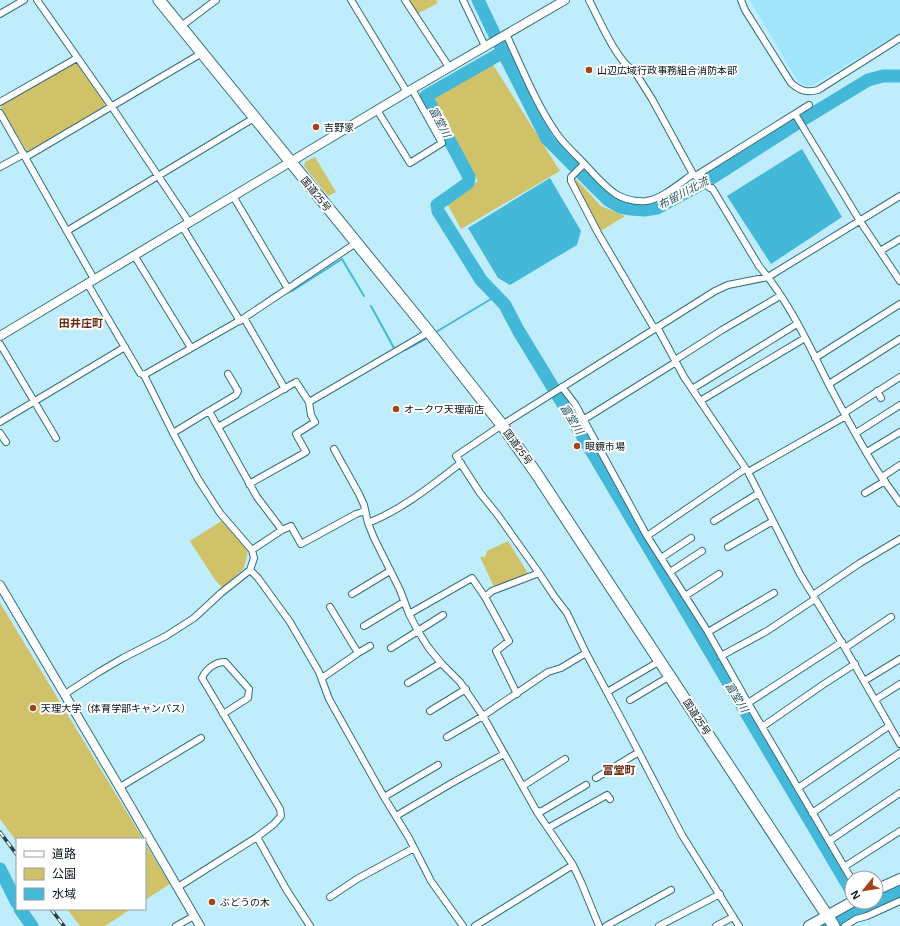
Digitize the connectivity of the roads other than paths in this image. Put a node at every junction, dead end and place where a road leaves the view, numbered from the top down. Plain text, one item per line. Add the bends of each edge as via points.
1 (24, 0) edge
2 (37, 0) edge
3 (159, 0) edge
4 (216, 0) edge
5 (351, 0) edge
6 (405, 0) edge
7 (463, 0) edge
8 (565, 0) edge
9 (589, 0) edge
10 (741, 0) edge
11 (0, 14) edge
12 (180, 27) junction
13 (505, 35) junction
14 (898, 39) edge
15 (487, 45) junction
16 (900, 46) edge
17 (202, 53) junction
18 (77, 58) junction
19 (448, 68) junction
20 (410, 90) junction
21 (0, 102) edge
22 (809, 105) dead end
23 (112, 107) junction
24 (377, 110) junction
25 (0, 113) edge
26 (795, 114) junction
27 (254, 118) junction
28 (25, 156) junction
29 (290, 162) junction
30 (584, 164) junction
31 (0, 167) edge
32 (696, 175) junction
33 (159, 177) junction
34 (233, 196) junction
35 (900, 196) edge
36 (860, 221) junction
37 (186, 224) junction
38 (67, 231) junction
39 (900, 239) edge
40 (356, 243) junction
41 (880, 251) junction
42 (134, 255) junction
43 (900, 266) edge
44 (893, 270) junction
45 (768, 277) junction
46 (91, 281) junction
47 (900, 281) edge
48 (288, 289) junction
49 (780, 296) junction
50 (900, 304) edge
51 (242, 320) junction
52 (797, 324) junction
53 (655, 328) junction
54 (429, 332) junction
55 (0, 336) edge
56 (805, 338) junction
57 (900, 339) edge
58 (0, 344) edge
59 (125, 347) junction
60 (191, 348) junction
61 (815, 358) junction
62 (675, 361) junction
63 (228, 374) dead end
64 (144, 375) junction
65 (900, 377) edge
66 (829, 384) junction
67 (285, 389) junction
68 (558, 389) junction
69 (692, 390) junction
70 (877, 391) junction
71 (881, 398) dead end
72 (34, 401) junction
73 (309, 402) junction
74 (700, 402) junction
75 (900, 405) edge
76 (209, 411) junction
77 (845, 415) junction
78 (583, 420) junction
79 (0, 422) edge
80 (502, 425) junction
81 (218, 428) junction
82 (900, 432) edge
83 (0, 433) edge
84 (173, 433) junction
85 (856, 433) junction
86 (56, 438) dead end
87 (6, 442) dead end
88 (334, 450) dead end
89 (867, 452) junction
90 (460, 463) junction
91 (900, 465) edge
92 (746, 471) junction
93 (883, 479) junction
94 (249, 484) junction
95 (759, 493) junction
96 (865, 493) dead end
97 (900, 503) edge
98 (365, 511) junction
99 (714, 521) dead end
100 (773, 521) junction
101 (368, 523) junction
102 (282, 530) junction
103 (647, 536) junction
104 (691, 538) dead end
105 (900, 539) edge
106 (728, 547) dead end
107 (252, 550) junction
108 (702, 551) dead end
109 (661, 558) junction
110 (250, 570) junction
111 (390, 570) junction
112 (670, 572) junction
113 (539, 573) junction
114 (719, 574) dead end
115 (0, 585) edge
116 (774, 593) dead end
117 (352, 594) dead end
118 (685, 596) junction
119 (484, 597) junction
120 (814, 597) junction
121 (404, 602) junction
122 (330, 607) dead end
123 (409, 614) junction
124 (443, 615) dead end
125 (891, 617) dead end
126 (364, 626) dead end
127 (418, 631) junction
128 (708, 632) junction
129 (844, 645) junction
130 (370, 646) dead end
131 (391, 648) dead end
132 (358, 653) junction
133 (586, 653) junction
134 (721, 656) junction
135 (900, 659) edge
136 (660, 661) junction
137 (441, 663) junction
138 (855, 664) junction
139 (670, 676) junction
140 (322, 678) junction
141 (864, 681) junction
142 (408, 684) dead end
143 (900, 684) edge
144 (466, 689) junction
145 (608, 692) junction
146 (65, 694) junction
147 (517, 694) junction
148 (630, 700) dead end
149 (875, 700) junction
150 (748, 703) junction
151 (430, 711) dead end
152 (223, 714) junction
153 (483, 716) junction
154 (889, 726) junction
155 (762, 727) junction
156 (447, 736) dead end
157 (898, 736) edge
158 (202, 738) dead end
159 (900, 744) edge
160 (639, 752) junction
161 (900, 753) edge
162 (504, 754) junction
163 (565, 760) dead end
164 (438, 765) dead end
165 (596, 778) dead end
166 (586, 785) dead end
167 (523, 786) junction
168 (120, 787) junction
169 (798, 788) junction
170 (900, 793) edge
171 (384, 797) junction
172 (610, 799) dead end
173 (537, 812) junction
174 (812, 813) junction
175 (396, 816) junction
176 (548, 828) junction
177 (900, 831) edge
178 (257, 837) junction
179 (829, 841) junction
180 (414, 848) junction
181 (573, 865) junction
182 (844, 867) junction
183 (846, 870) edge
184 (900, 879) edge
185 (884, 886) edge
186 (178, 887) junction
187 (671, 890) dead end
188 (720, 894) junction
189 (330, 897) dead end
190 (900, 901) edge
191 (844, 909) edge
192 (194, 916) junction
193 (734, 917) junction
194 (830, 920) edge
195 (176, 926) edge
196 (200, 926) edge
197 (310, 926) edge
198 (463, 926) edge
199 (475, 926) edge
200 (599, 926) edge
201 (606, 926) edge
202 (660, 926) edge
203 (716, 926) edge
204 (739, 926) edge
205 (809, 926) edge
206 (845, 926) edge

1 - 11 street
2 - 18 street
3 - 12 highway, 国道25号
4 - 12 street
5 - 20 street
6 - 19 street
7 - 15 street
8 - 13 street
9 - 32 street via 619,56 635,72
10 - 14 street via 791,83 801,90 818,90
12 - 17 highway, 国道25号
13 - 15 street
13 - 30 street via 547,120
14 - 16 street
15 - 19 street
17 - 23 street
17 - 27 highway, 国道25号
18 - 21 street
18 - 23 street
19 - 20 street
20 - 24 street
20 - 24 street via 442,143 410,163
22 - 26 street
23 - 28 street
23 - 33 street
24 - 29 street
25 - 28 street
26 - 32 street
26 - 36 street
27 - 29 highway, 国道25号
27 - 33 street
28 - 31 street
28 - 38 street
29 - 34 street
29 - 40 highway, 国道25号
30 - 32 street via 607,188 618,196 631,200 648,201 667,193
30 - 53 street via 571,177 571,181 598,233
32 - 45 street via 712,188
33 - 37 street
33 - 38 street
34 - 37 street
34 - 48 street
35 - 36 street
36 - 41 street
36 - 45 street
37 - 42 street
37 - 51 street
38 - 46 street
39 - 41 street
40 - 48 street
40 - 54 highway, 国道25号
41 - 44 street
42 - 46 street
42 - 60 street
43 - 44 street
44 - 47 street
45 - 49 street
45 - 53 street via 728,284
46 - 55 street
46 - 59 street
48 - 51 street
49 - 52 street
49 - 62 street
50 - 61 street
51 - 60 street
51 - 67 street
52 - 56 street
52 - 69 street
53 - 62 street
53 - 68 street
54 - 73 street
54 - 80 highway, 国道25号
56 - 61 street
56 - 74 street
57 - 66 street
58 - 72 street
59 - 64 street via 140,373
59 - 72 street
60 - 64 street
61 - 66 street
62 - 69 street
62 - 78 street
63 - 76 street via 238,391 236,395
64 - 84 street
65 - 70 street
66 - 77 street
67 - 73 street via 296,382
67 - 81 street
68 - 78 street via 575,404
68 - 80 street
69 - 74 street
70 - 71 street
70 - 77 street
72 - 79 street
72 - 86 street
73 - 94 street via 315,422 296,434 306,452
74 - 92 street
75 - 85 street
76 - 81 street
76 - 84 street
77 - 85 street
77 - 92 street
78 - 103 street
80 - 90 street via 456,456
80 - 136 highway, 国道25号
81 - 94 street
82 - 89 street
83 - 87 street
84 - 107 street via 220,513
85 - 89 street
88 - 98 street via 359,494
89 - 93 street
90 - 101 street via 401,507
90 - 113 street
91 - 93 street
92 - 95 street
92 - 103 street
93 - 96 street
93 - 97 street
94 - 102 street
95 - 99 street
95 - 100 street
98 - 101 street
98 - 102 street via 302,544 291,526
100 - 106 street
100 - 120 street
101 - 111 street
102 - 107 street
103 - 109 street
104 - 109 street
105 - 120 street via 860,563
107 - 110 street via 254,558
108 - 112 street
109 - 112 street
110 - 140 street via 290,622
110 - 146 street via 194,618
111 - 117 street
111 - 121 street
112 - 118 street
113 - 119 street via 492,591
113 - 133 street via 567,613
114 - 118 street
115 - 146 street
116 - 128 street
118 - 128 street
119 - 123 street via 472,578
119 - 147 street via 509,641 496,651
120 - 129 street
120 - 134 street via 767,631
121 - 123 street
121 - 126 street
122 - 132 street
123 - 127 street
124 - 127 street
125 - 129 street
127 - 131 street
127 - 137 street
128 - 134 street
129 - 138 street
129 - 150 street
130 - 132 street
132 - 140 street
133 - 145 street
133 - 147 street via 561,668 548,672
134 - 150 street
135 - 141 street
136 - 139 highway, 国道25号
136 - 145 street
137 - 142 street
137 - 144 street
138 - 141 street
138 - 155 street
139 - 148 street
139 - 194 highway, 国道25号
140 - 171 street via 330,699
141 - 149 street
143 - 149 street
144 - 151 street
144 - 153 street
145 - 160 street
146 - 168 street
147 - 153 street
149 - 154 street
150 - 155 street
152 - 152 street via 202,678 205,671 219,662 225,662 249,689 248,698
152 - 178 street via 282,816
153 - 156 street
153 - 162 street
154 - 157 street
154 - 169 street
155 - 169 street
157 - 159 street
158 - 168 street
160 - 165 street
160 - 188 street via 682,835
161 - 174 street
162 - 167 street
162 - 175 street
163 - 167 street
164 - 171 street
166 - 173 street
167 - 173 street
168 - 186 street
169 - 174 street
170 - 179 street
171 - 175 street
172 - 176 street via 607,795
173 - 176 street
174 - 179 street
175 - 180 street
176 - 181 street
177 - 182 street
178 - 186 street
178 - 197 street
179 - 182 street
180 - 189 street
180 - 198 street via 431,881
181 - 199 street
181 - 200 street
182 - 183 street
184 - 185 main road
186 - 192 street
187 - 201 street
188 - 193 street
188 - 202 street
190 - 206 street
191 - 194 main road
192 - 195 street
192 - 196 street
193 - 203 street
193 - 204 street
194 - 205 main road

